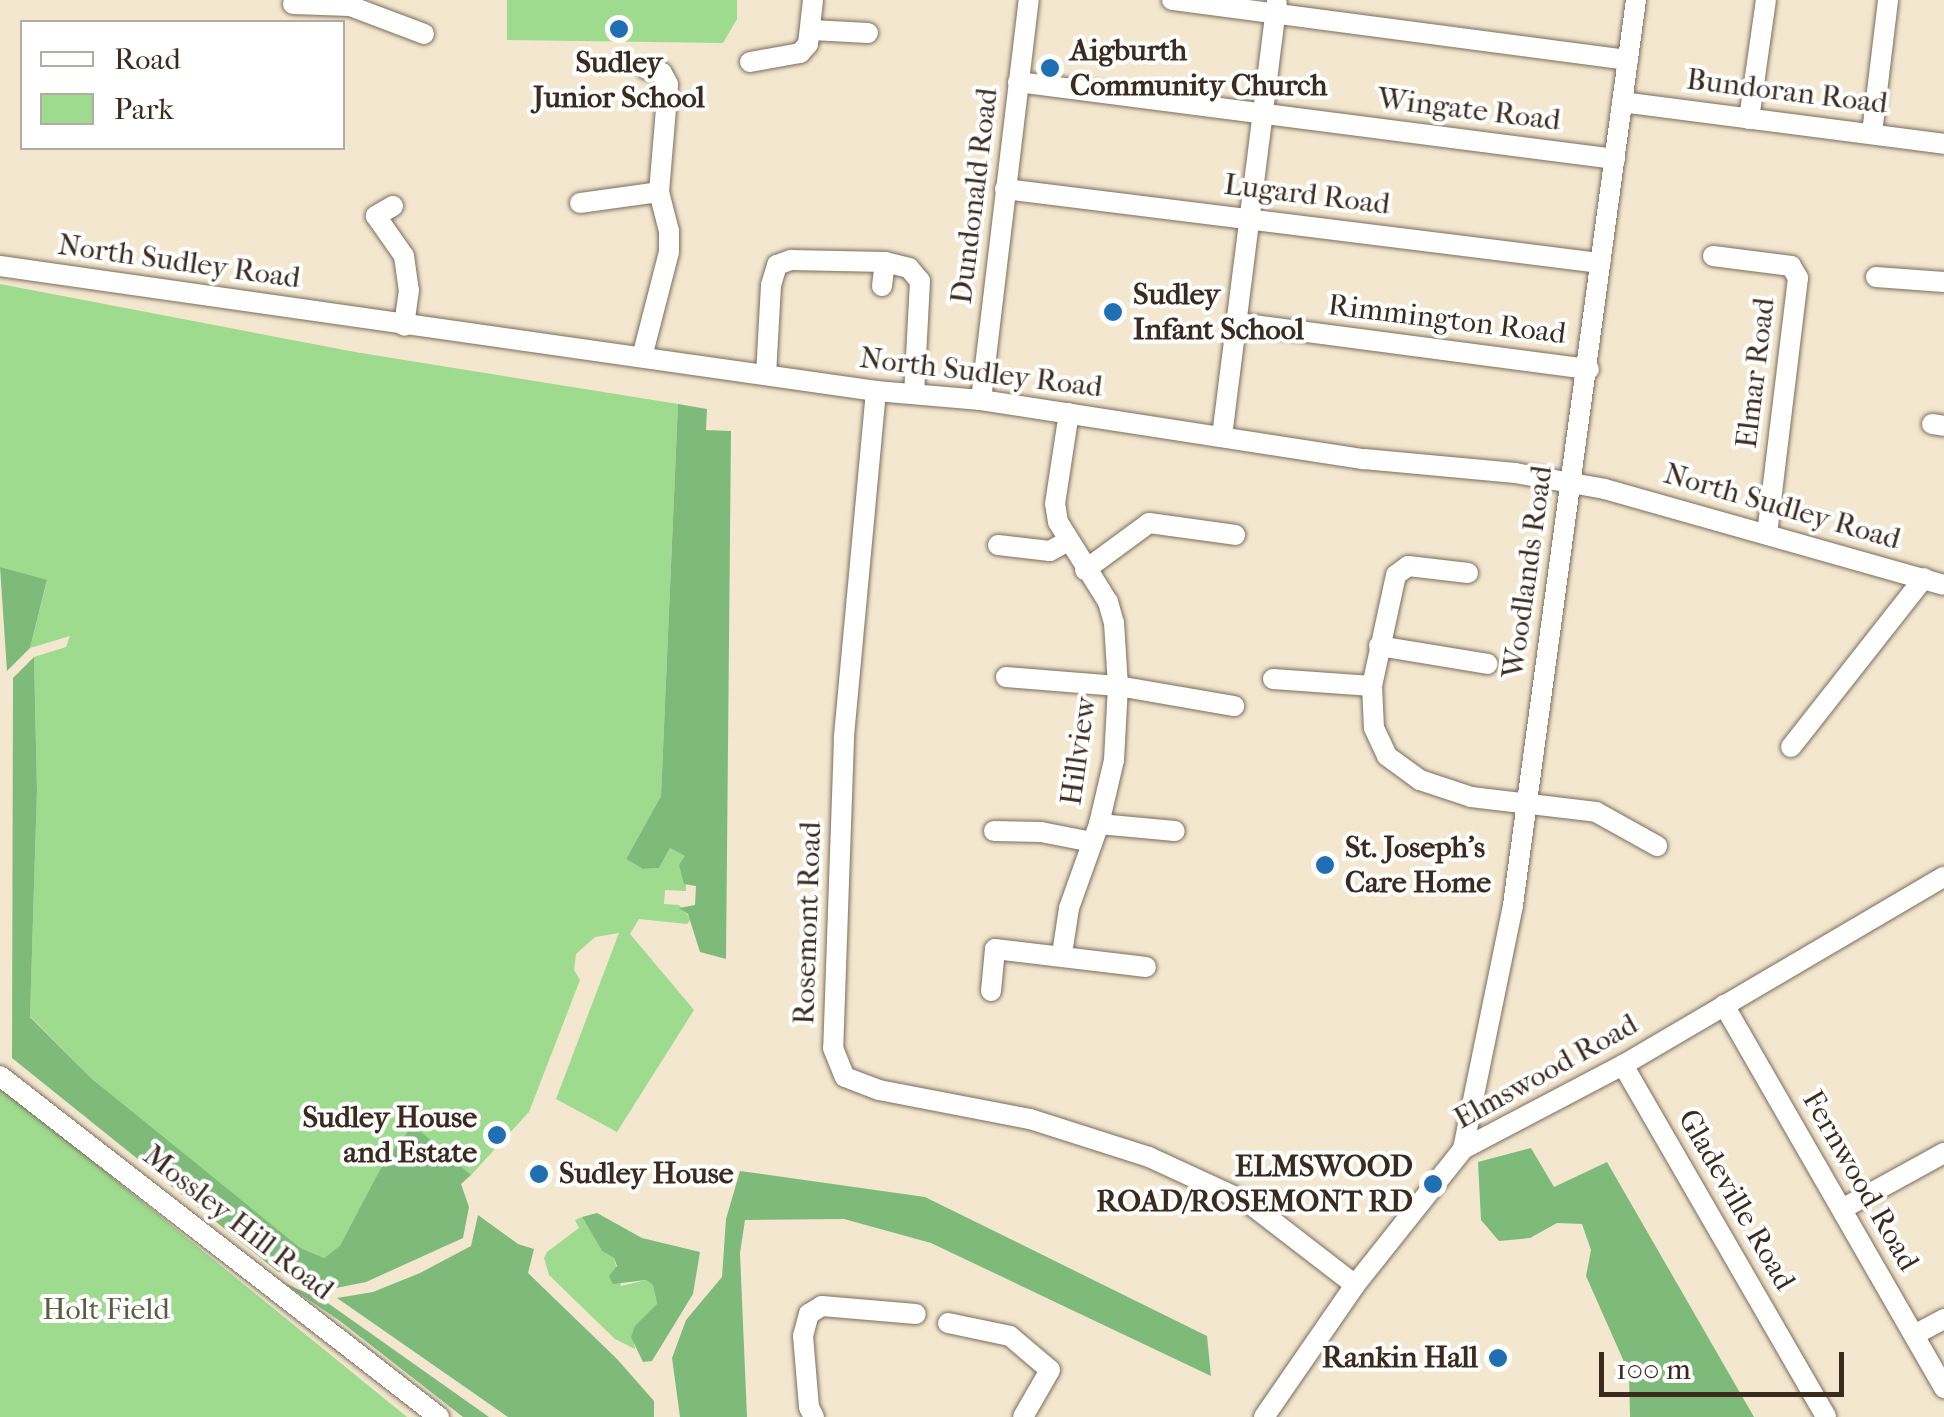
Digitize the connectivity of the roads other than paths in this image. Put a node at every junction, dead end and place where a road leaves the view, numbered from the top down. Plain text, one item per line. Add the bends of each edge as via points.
1 (813, 0) edge
2 (1029, 0) edge
3 (1172, 0) edge
4 (1636, 0) edge
5 (1766, 0) edge
6 (1888, 0) edge
7 (1276, 7) edge
8 (293, 9) edge
9 (812, 30) junction
10 (868, 32) dead end
11 (424, 34) dead end
12 (1628, 60) junction
13 (750, 62) dead end
14 (646, 70) dead end
15 (1018, 82) junction
16 (1622, 102) junction
17 (1264, 114) junction
18 (1749, 119) junction
19 (1872, 133) junction
20 (1944, 144) edge
21 (1614, 159) junction
22 (1006, 189) junction
23 (659, 192) junction
24 (576, 199) dead end
25 (393, 206) dead end
26 (1250, 218) junction
27 (1712, 256) dead end
28 (885, 262) junction
29 (1600, 263) junction
30 (0, 266) edge
31 (1876, 278) dead end
32 (1944, 282) edge
33 (882, 286) dead end
34 (1238, 323) junction
35 (404, 326) junction
36 (642, 358) junction
37 (1589, 369) junction
38 (766, 375) junction
39 (876, 391) junction
40 (914, 394) junction
41 (981, 400) junction
42 (1069, 413) junction
43 (1222, 436) junction
44 (1571, 483) junction
45 (1766, 534) junction
46 (1235, 536) dead end
47 (1068, 541) junction
48 (998, 544) dead end
49 (1085, 570) junction
50 (1468, 573) dead end
51 (1934, 581) edge
52 (1379, 646) junction
53 (1488, 664) dead end
54 (1006, 677) dead end
55 (1273, 679) dead end
56 (1118, 686) junction
57 (1372, 686) junction
58 (1234, 706) dead end
59 (1791, 746) dead end
60 (1526, 803) junction
61 (994, 830) dead end
62 (1175, 831) dead end
63 (1096, 833) junction
64 (1657, 846) dead end
65 (1944, 877) edge
66 (1062, 954) junction
67 (1146, 967) dead end
68 (991, 991) dead end
69 (1724, 1004) junction
70 (1623, 1065) junction
71 (0, 1076) edge
72 (1462, 1149) junction
73 (1944, 1153) edge
74 (1842, 1209) junction
75 (1355, 1285) junction
76 (916, 1314) dead end
77 (1944, 1319) edge
78 (948, 1323) dead end
79 (1914, 1335) junction
80 (1944, 1388) edge
81 (440, 1417) edge
82 (814, 1417) edge
83 (1023, 1417) edge
84 (1264, 1417) edge
85 (1826, 1417) edge

1 - 9 street
2 - 15 street, Dundonald Road
3 - 7 street
4 - 12 street, Woodlands Road
5 - 18 street
6 - 19 street
7 - 12 street
7 - 17 street
8 - 11 street via 350,6
9 - 10 street
9 - 13 street via 800,53
12 - 16 street, Woodlands Road
14 - 23 street via 662,72 668,84
15 - 17 street, Wingate Road
15 - 22 street, Dundonald Road
16 - 18 street, Bundoran Road
16 - 21 street, Woodlands Road
17 - 21 street, Wingate Road
17 - 26 street
18 - 19 street, Bundoran Road
19 - 20 street, Bundoran Road
21 - 29 street, Woodlands Road
22 - 26 street, Lugard Road
22 - 41 street, Dundonald Road
23 - 24 street
23 - 36 street via 668,252
25 - 35 street via 376,216 404,256
26 - 29 street, Lugard Road
26 - 34 street
27 - 45 street, Elmar Road via 1791,266 1798,278
28 - 33 street
28 - 38 street via 777,265
28 - 40 street via 909,268 920,281
29 - 37 street, Woodlands Road
30 - 35 street, North Sudley Road
31 - 32 street
34 - 37 street, Rimmington Road
34 - 43 street
35 - 36 street, North Sudley Road
36 - 38 street, North Sudley Road
37 - 44 street, Woodlands Road
38 - 39 street, North Sudley Road
39 - 40 street, North Sudley Road
39 - 75 street, Rosemont Road via 844,739 834,1048 845,1078 1030,1118 1149,1158 1249,1203
40 - 41 street, North Sudley Road
41 - 42 street, North Sudley Road
42 - 43 street, North Sudley Road
42 - 47 street, Hillview via 1055,504
43 - 44 street, North Sudley Road
44 - 45 street, North Sudley Road
44 - 60 street, Woodlands Road
45 - 51 street, North Sudley Road
46 - 49 street via 1149,524
47 - 48 street via 1050,551
47 - 49 street, Hillview
49 - 56 street, Hillview via 1108,602
50 - 52 street via 1408,566 1396,574
51 - 59 street
52 - 53 street
52 - 57 street
54 - 56 street
55 - 57 street
56 - 58 street, Hillview
56 - 63 street, Hillview via 1114,760
57 - 60 street via 1374,728 1387,756 1402,769 1471,797
60 - 64 street via 1596,812
60 - 72 street, Woodlands Road via 1513,905
61 - 63 street
62 - 63 street, Hillview
63 - 66 street, Hillview via 1069,908
65 - 69 street, Elmswood Road
66 - 67 street
66 - 68 street via 995,949
69 - 70 street, Elmswood Road
69 - 74 street, Fernwood Road
70 - 72 street, Elmswood Road
70 - 85 street, Gladeville Road
71 - 81 street, Mossley Hill Road
72 - 75 street, Elmswood Road
73 - 74 street
74 - 79 street, Fernwood Road
75 - 84 street, Elmswood Road
76 - 82 street via 822,1306 809,1314 804,1336
77 - 79 street
78 - 83 street via 1010,1336 1050,1370
79 - 80 street, Fernwood Road

